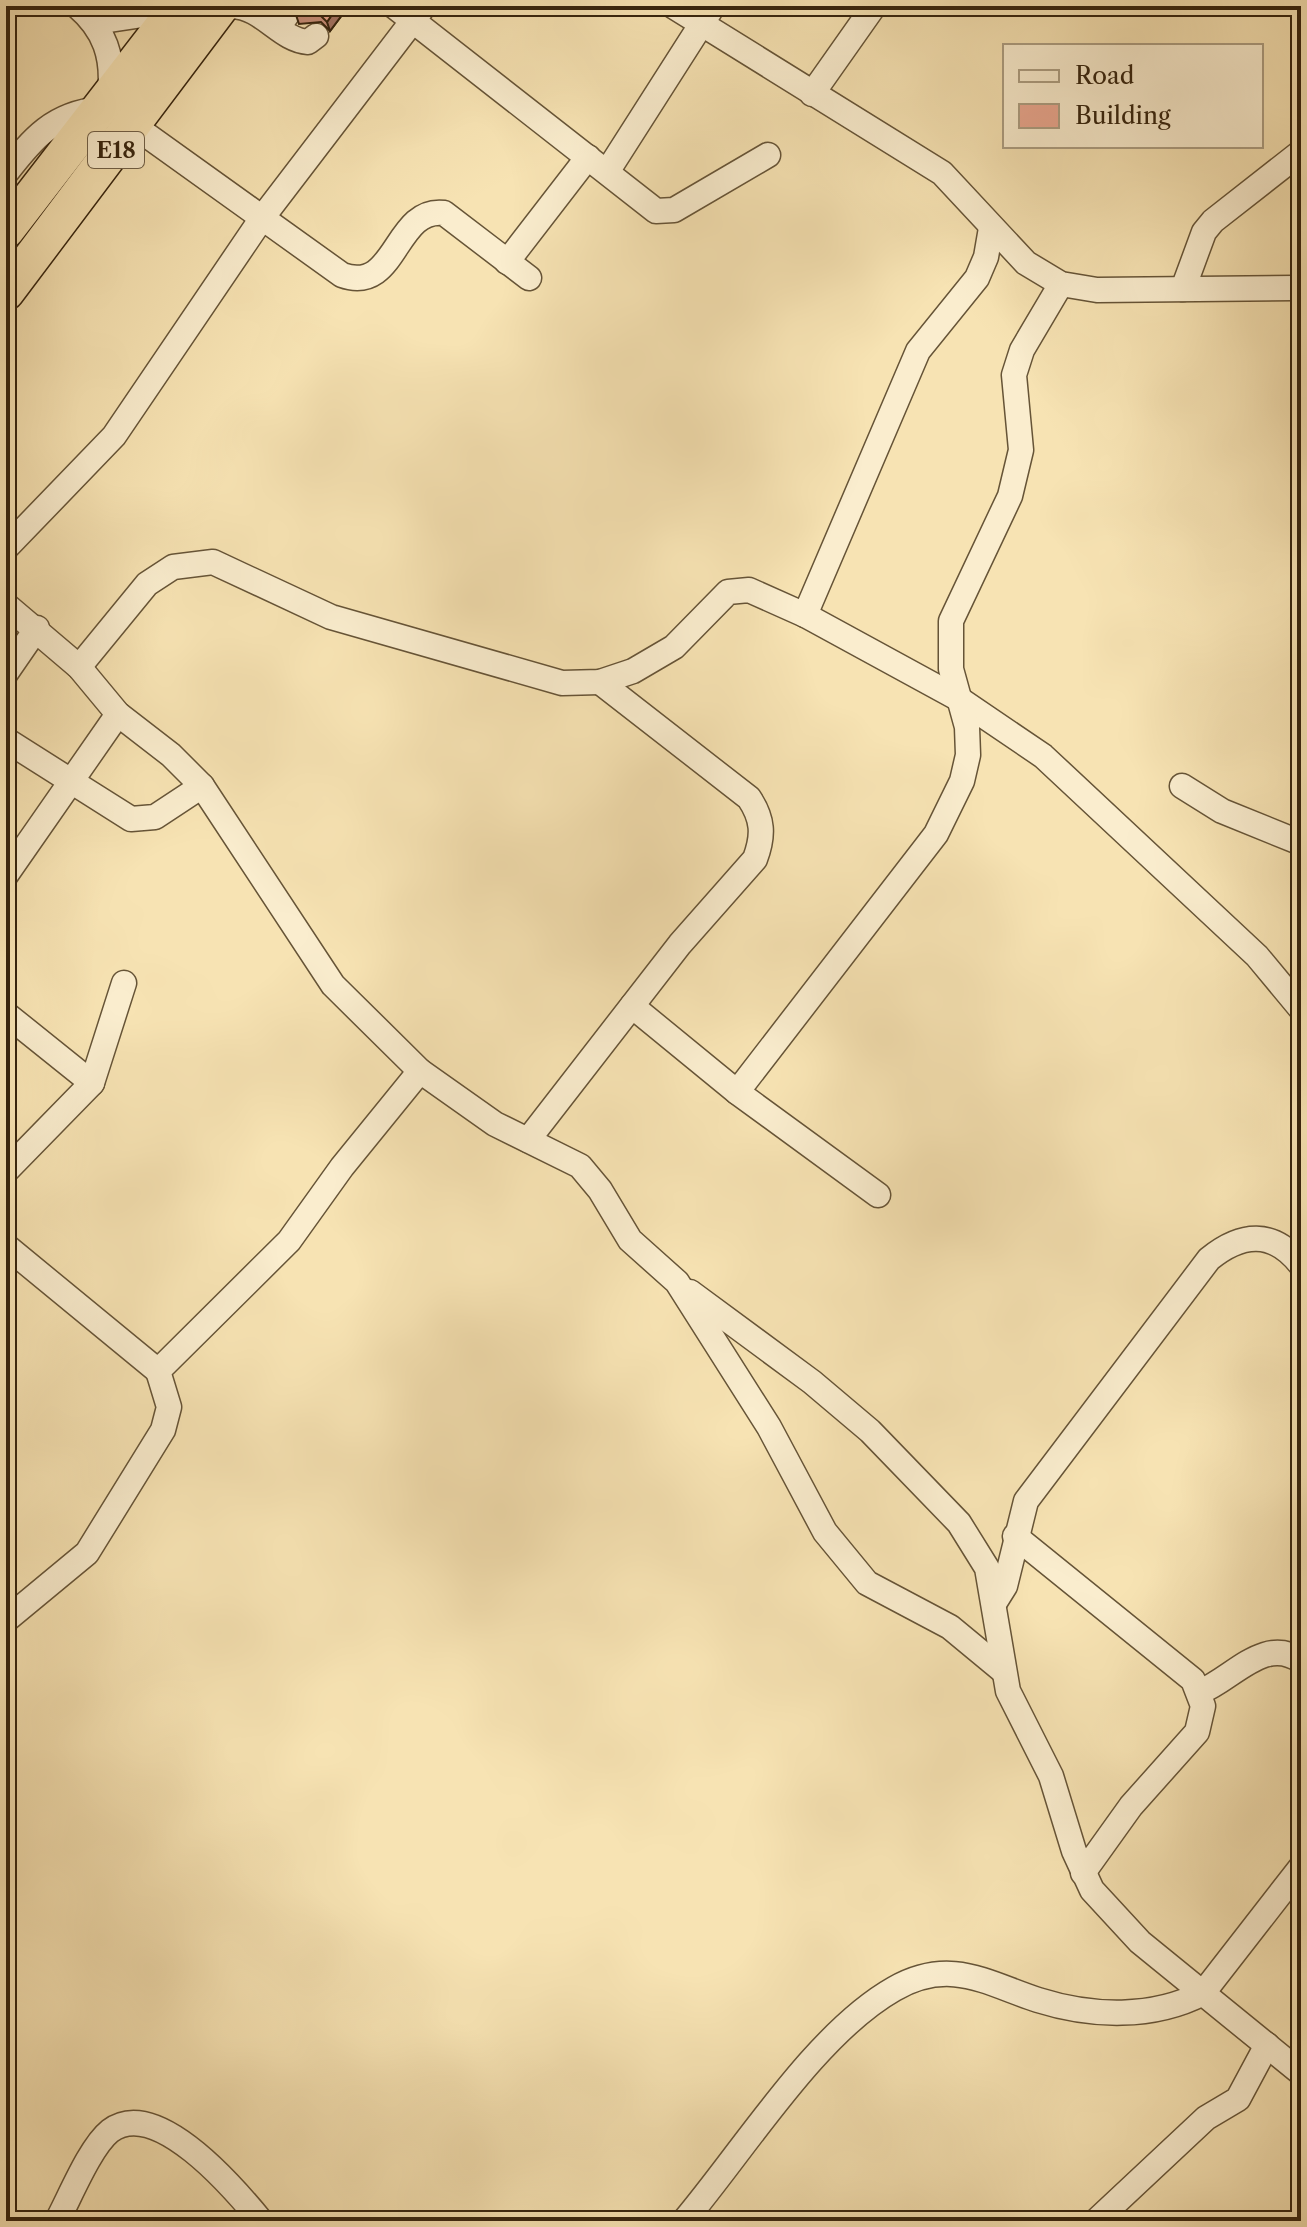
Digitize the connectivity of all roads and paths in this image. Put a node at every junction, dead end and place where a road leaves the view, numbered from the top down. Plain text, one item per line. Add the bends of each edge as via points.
1 (226, 6) edge
2 (293, 6) edge
3 (673, 6) edge
4 (874, 6) edge
5 (178, 8) edge
6 (410, 11) edge
7 (86, 14) edge
8 (268, 15) edge
9 (706, 15) edge
10 (316, 36) dead end
11 (812, 94) junction
12 (105, 102) junction
13 (134, 126) junction
14 (1301, 152) edge
15 (768, 155) dead end
16 (598, 165) junction
17 (6, 173) edge
18 (262, 218) junction
19 (991, 228) junction
20 (6, 230) edge
21 (507, 262) junction
22 (529, 278) dead end
23 (1061, 284) junction
24 (1294, 288) dead end
25 (1183, 289) junction
26 (6, 292) edge
27 (6, 548) edge
28 (6, 605) edge
29 (805, 615) junction
30 (37, 628) junction
31 (79, 667) junction
32 (6, 673) edge
33 (600, 682) junction
34 (959, 699) junction
35 (118, 714) junction
36 (6, 740) edge
37 (72, 781) junction
38 (202, 786) junction
39 (1182, 786) dead end
40 (1301, 843) edge
41 (6, 875) edge
42 (124, 983) dead end
43 (632, 1006) junction
44 (1301, 1009) edge
45 (6, 1014) edge
46 (420, 1071) junction
47 (92, 1083) junction
48 (737, 1092) junction
49 (528, 1140) junction
50 (6, 1171) edge
51 (878, 1195) dead end
52 (6, 1246) edge
53 (1301, 1265) edge
54 (677, 1282) junction
55 (158, 1371) junction
56 (1015, 1536) junction
57 (995, 1602) junction
58 (6, 1620) edge
59 (1301, 1661) edge
60 (1002, 1670) junction
61 (1200, 1692) junction
62 (1301, 1867) edge
63 (1083, 1873) junction
64 (1203, 1993) junction
65 (1267, 2045) junction
66 (1301, 2073) edge
67 (1109, 2217) edge
68 (57, 2221) edge
69 (261, 2221) edge
70 (684, 2221) edge

1 - 8 street
1 - 13 highway, E18
2 - 8 street
3 - 9 street
4 - 11 street
5 - 7 street
5 - 12 highway, E18
6 - 16 street
6 - 18 street
7 - 12 street via 109,52
8 - 10 street via 304,42
9 - 11 street
9 - 16 street
11 - 19 street via 942,173
12 - 17 street via 48,125
12 - 20 highway, E18
13 - 18 street
13 - 26 highway, E18
14 - 25 street via 1213,221
15 - 16 street via 663,212
16 - 21 street
18 - 21 street via 356,280 378,272 417,219 434,212 444,213
18 - 27 street via 106,447
19 - 23 street via 1026,263
19 - 29 street via 977,278 918,351
21 - 22 street
23 - 25 street via 1097,290
23 - 34 street via 1022,350 1014,375 1021,450 1010,496 951,621 951,669
24 - 25 street
28 - 30 street
29 - 33 street via 739,588 728,592 674,647 633,671
29 - 34 street
30 - 31 street
30 - 32 street
31 - 33 street via 147,584 173,567 213,562 331,617 542,680
31 - 35 street
33 - 43 street via 749,798 762,827 755,859
34 - 44 street via 1002,725 1082,789 1257,956
34 - 48 street via 968,755 936,834
35 - 37 street
35 - 38 street
36 - 37 street
37 - 38 street via 124,816 139,820 155,817
37 - 41 street
38 - 46 street via 333,985
39 - 40 street via 1222,811
42 - 47 street
43 - 48 street
43 - 49 street
45 - 47 street
46 - 49 street via 495,1124
46 - 55 street via 289,1241
47 - 50 street
48 - 51 street
49 - 54 street via 580,1166 630,1240
52 - 55 street
53 - 56 street via 1271,1241 1250,1237 1229,1243 1209,1259 1033,1491
54 - 57 street via 812,1382 913,1472 977,1547
54 - 60 street via 769,1427 825,1532 867,1583 950,1627
55 - 58 street via 169,1407 163,1430 87,1553
56 - 57 street via 1005,1586
56 - 61 street via 1183,1671
57 - 60 street
59 - 61 street via 1276,1650 1265,1653
60 - 63 street via 1060,1798
61 - 63 street via 1202,1719 1197,1732 1131,1806
62 - 64 street
63 - 64 street via 1110,1912
64 - 65 street
64 - 70 street via 1162,2010 1113,2012 1070,2008 956,1973 896,1988 842,2028
65 - 66 street
65 - 67 street via 1238,2099 1206,2118
68 - 69 street via 100,2141 126,2123 142,2122 158,2126 194,2153

